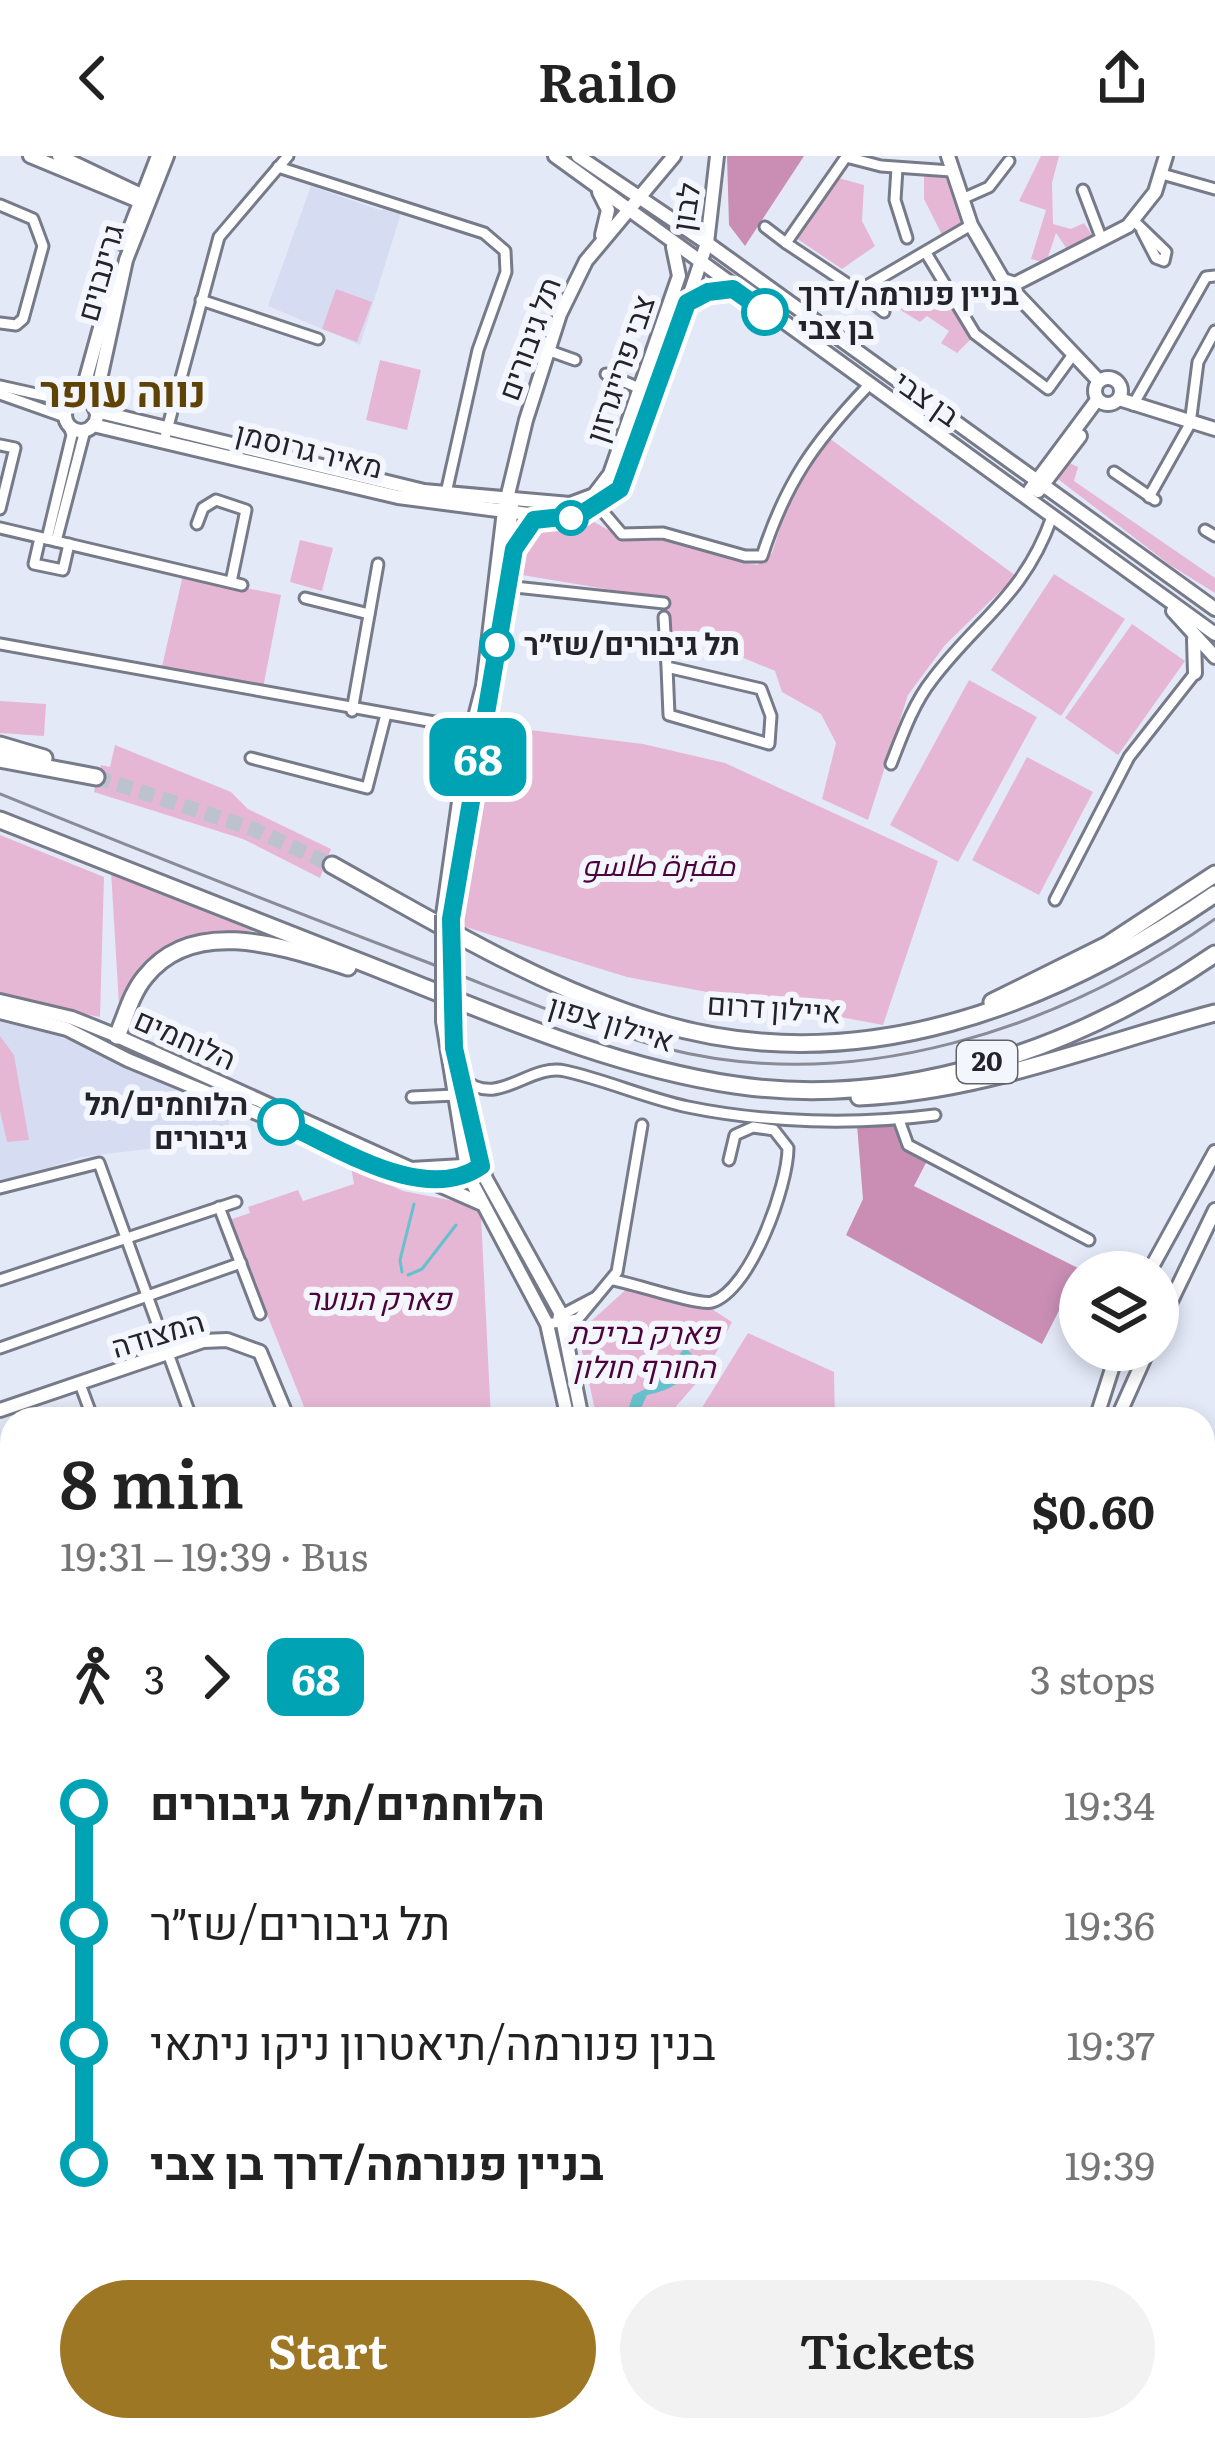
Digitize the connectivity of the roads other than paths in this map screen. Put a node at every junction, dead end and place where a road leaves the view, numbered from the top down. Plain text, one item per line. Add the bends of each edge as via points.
1 (30, 156) edge
2 (58, 156) edge
3 (162, 156) edge
4 (288, 156) edge
5 (555, 156) edge
6 (578, 156) edge
7 (674, 156) edge
8 (717, 156) edge
9 (845, 156) edge
10 (1166, 156) edge
11 (1009, 161) dead end
12 (949, 163) edge
13 (278, 167) junction
14 (897, 168) junction
15 (1162, 174) junction
16 (591, 182) junction
17 (1215, 189) edge
18 (1083, 190) dead end
19 (138, 194) junction
20 (638, 197) junction
21 (962, 199) junction
22 (0, 205) edge
23 (627, 210) junction
24 (971, 225) junction
25 (765, 227) dead end
26 (907, 238) dead end
27 (1102, 240) junction
28 (599, 242) junction
29 (668, 242) junction
30 (707, 243) junction
31 (786, 243) junction
32 (926, 253) junction
33 (700, 265) junction
34 (1215, 277) edge
35 (1034, 279) junction
36 (1003, 280) junction
37 (733, 289) junction
38 (858, 291) junction
39 (201, 300) junction
40 (687, 303) junction
41 (884, 312) dead end
42 (1036, 317) junction
43 (0, 323) edge
44 (1215, 331) edge
45 (318, 338) dead end
46 (547, 350) junction
47 (1072, 356) junction
48 (575, 360) dead end
49 (606, 374) dead end
50 (1099, 381) junction
51 (867, 387) junction
52 (636, 389) junction
53 (0, 390) edge
54 (652, 394) junction
55 (76, 401) junction
56 (1100, 402) junction
57 (1126, 402) junction
58 (92, 418) junction
59 (67, 422) junction
60 (1190, 424) junction
61 (1215, 429) edge
62 (166, 435) junction
63 (0, 445) edge
64 (1114, 472) dead end
65 (1038, 485) junction
66 (446, 494) junction
67 (1028, 500) junction
68 (598, 507) junction
69 (509, 508) junction
70 (0, 509) edge
71 (544, 516) junction
72 (1052, 517) junction
73 (197, 524) dead end
74 (0, 528) edge
75 (53, 541) junction
76 (378, 564) dead end
77 (506, 582) junction
78 (1160, 596) junction
79 (305, 598) dead end
80 (664, 603) dead end
81 (1215, 609) edge
82 (369, 614) junction
83 (664, 617) dead end
84 (1192, 634) junction
85 (1215, 634) edge
86 (0, 644) edge
87 (1214, 655) edge
88 (667, 667) junction
89 (1195, 673) junction
90 (352, 711) junction
91 (385, 718) junction
92 (477, 730) junction
93 (0, 745) edge
94 (251, 758) dead end
95 (0, 759) edge
96 (891, 764) dead end
97 (0, 820) edge
98 (332, 865) tunnel mouth
99 (1215, 874) edge
100 (1215, 894) edge
101 (1055, 900) dead end
102 (1215, 954) edge
103 (449, 997) junction
104 (0, 1001) edge
105 (0, 1012) edge
106 (1215, 1013) edge
107 (447, 1023) junction
108 (117, 1036) junction
109 (97, 1043) junction
110 (845, 1043) junction
111 (462, 1078) junction
112 (736, 1085) junction
113 (492, 1090) junction
114 (455, 1095) junction
115 (412, 1097) dead end
116 (466, 1111) junction
117 (935, 1115) dead end
118 (899, 1120) junction
119 (460, 1125) junction
120 (642, 1125) dead end
121 (1215, 1152) edge
122 (728, 1160) dead end
123 (481, 1166) junction
124 (440, 1170) junction
125 (467, 1170) junction
126 (414, 1178) junction
127 (0, 1188) edge
128 (236, 1202) dead end
129 (481, 1203) junction
130 (219, 1207) junction
131 (1215, 1210) edge
132 (126, 1238) junction
133 (1089, 1240) dead end
134 (1160, 1251) edge
135 (241, 1263) junction
136 (0, 1280) edge
137 (609, 1285) junction
138 (1179, 1285) edge
139 (149, 1295) junction
140 (260, 1314) dead end
141 (563, 1320) junction
142 (548, 1324) junction
143 (0, 1348) edge
144 (170, 1354) junction
145 (1111, 1371) edge
146 (1139, 1371) edge
147 (80, 1384) junction
148 (9, 1407) edge
149 (89, 1407) edge
150 (188, 1407) edge
151 (283, 1407) edge
152 (565, 1407) edge
153 (580, 1407) edge
154 (1100, 1407) edge
155 (1123, 1407) edge

1 - 19 street
2 - 19 street
3 - 19 street, גרינבוים
3 - 19 street, גרינבוים
4 - 13 street
5 - 16 street, בן צבי
6 - 20 street, בן צבי
7 - 20 street, לבון
8 - 30 street, לבון
9 - 14 street
9 - 31 street
10 - 15 street
11 - 21 street via 989,187
12 - 14 street
12 - 21 street
13 - 39 street via 219,237
13 - 66 street via 496,240 508,265 478,350
14 - 26 street via 895,200
15 - 17 street
15 - 27 street via 1138,226
16 - 23 street, בן צבי
16 - 28 street via 608,210
18 - 27 street
19 - 55 street, גרינבוים
19 - 58 street, גרינבוים
20 - 23 street, לבון
20 - 30 street, בן צבי
21 - 24 street
22 - 43 street via 33,219 43,246 23,319
23 - 28 street, תל גיבורים
23 - 29 street, בן צבי
24 - 32 street
24 - 36 street
25 - 31 street
27 - 35 street
28 - 46 street, תל גיבורים
29 - 33 street, בן צבי
29 - 52 street, צבי פרייגרזון via 680,271
30 - 33 street, לבון
30 - 65 street, בן צבי
31 - 38 street
32 - 38 street
32 - 47 street via 975,334 1048,388
33 - 37 street, בן צבי
33 - 40 street, צבי פרייגרזון
34 - 57 street via 1206,277
35 - 36 street
35 - 42 street via 1028,298
36 - 42 street
37 - 40 street
37 - 51 street, בן צבי
38 - 41 street
39 - 45 street
39 - 62 street
40 - 54 street, צבי פרייגרזון
42 - 47 street
44 - 60 street via 1198,362
46 - 48 street
46 - 69 street, תל גיבורים
47 - 50 street
49 - 52 street
50 - 56 street
50 - 57 street via 1118,382
51 - 67 street, בן צבי
51 - 68 street via 790,480 762,556 663,532 622,534
52 - 54 street
52 - 69 street, צבי פרייגרזון via 602,488 570,504
53 - 55 street
53 - 59 street
54 - 68 street, צבי פרייגרזון via 628,478
55 - 58 street
55 - 59 street, גרינבוים
56 - 57 street
56 - 65 street
57 - 60 street
58 - 59 street
58 - 62 street, מאיר גרוסמן
58 - 75 street, גרינבוים
59 - 75 street via 72,435
60 - 61 street
60 - 64 street via 1152,498
62 - 66 street, מאיר גרוסמן
62 - 69 street, מאיר גרוסמן via 398,497
63 - 70 street via 15,448
65 - 67 street
65 - 81 street, בן צבי
66 - 69 street, מאיר גרוסמן
67 - 72 street, בן צבי
68 - 71 street via 572,518
69 - 71 street
69 - 77 street, תל גיבורים
69 - 92 street, תל גיבורים
71 - 77 street via 521,534
72 - 78 street, בן צבי
72 - 96 street via 1002,608 931,680
73 - 75 street via 215,500 246,510 236,584
74 - 75 street
76 - 82 street
77 - 80 street
77 - 92 street, תל גיבורים
78 - 84 street
78 - 85 street, בן צבי
79 - 82 street
82 - 90 street
83 - 88 street
84 - 87 street
84 - 89 street
86 - 90 street via 244,684
87 - 89 street
88 - 88 street via 761,689 769,744 670,715
89 - 101 street via 1129,757
90 - 91 street
91 - 92 street
91 - 94 street via 368,788
92 - 107 street, תל גיבורים, bridge via 447,917
93 - 95 highway via 94,777
97 - 103 highway, איילון צפון / 20
98 - 110 highway, איילון דרום / 20 via 508,962 632,1014 727,1037
99 - 110 highway via 1026,988 970,1012
100 - 110 highway, איילון דרום / 20 via 1057,988 932,1029
102 - 112 highway, איילון צפון / 20 via 1114,1013 944,1075 846,1089
103 - 108 highway via 292,949 221,942 191,946 155,965
103 - 112 highway, איילון צפון / 20 via 615,1058
104 - 108 street, הלוחמים
105 - 109 street, הלוחמים
106 - 112 highway via 925,1092 814,1097
107 - 111 street, תל גיבורים
107 - 114 street, תל גיבורים
108 - 109 street
108 - 124 street, הלוחמים via 411,1168
109 - 126 street, הלוחמים
111 - 113 street
111 - 116 street, תל גיבורים
113 - 116 street
113 - 118 street via 553,1069 688,1107
114 - 115 street
114 - 119 street, תל גיבורים
116 - 123 street, תל גיבורים
117 - 118 street
118 - 133 street via 908,1145
119 - 124 street via 455,1152
119 - 125 street, תל גיבורים
120 - 137 street
121 - 134 street
122 - 137 street via 743,1129 774,1130 788,1148 769,1230 722,1294 703,1302
123 - 125 street, הלוחמים
123 - 141 street
124 - 125 street, הלוחמים
125 - 126 street, הלוחמים via 439,1181
125 - 129 street
126 - 129 street
127 - 132 street via 99,1163
128 - 130 street
129 - 142 street
130 - 132 street
130 - 135 street
131 - 138 street
132 - 136 street
132 - 139 street
135 - 139 street
135 - 140 street
137 - 141 street via 592,1307
139 - 143 street
139 - 144 street
141 - 142 street
141 - 153 street
142 - 152 street
144 - 147 street, המצודה
144 - 150 street
144 - 151 street, המצודה via 203,1342 246,1343 265,1359
145 - 154 street
146 - 155 street
147 - 148 street, המצודה
147 - 149 street

